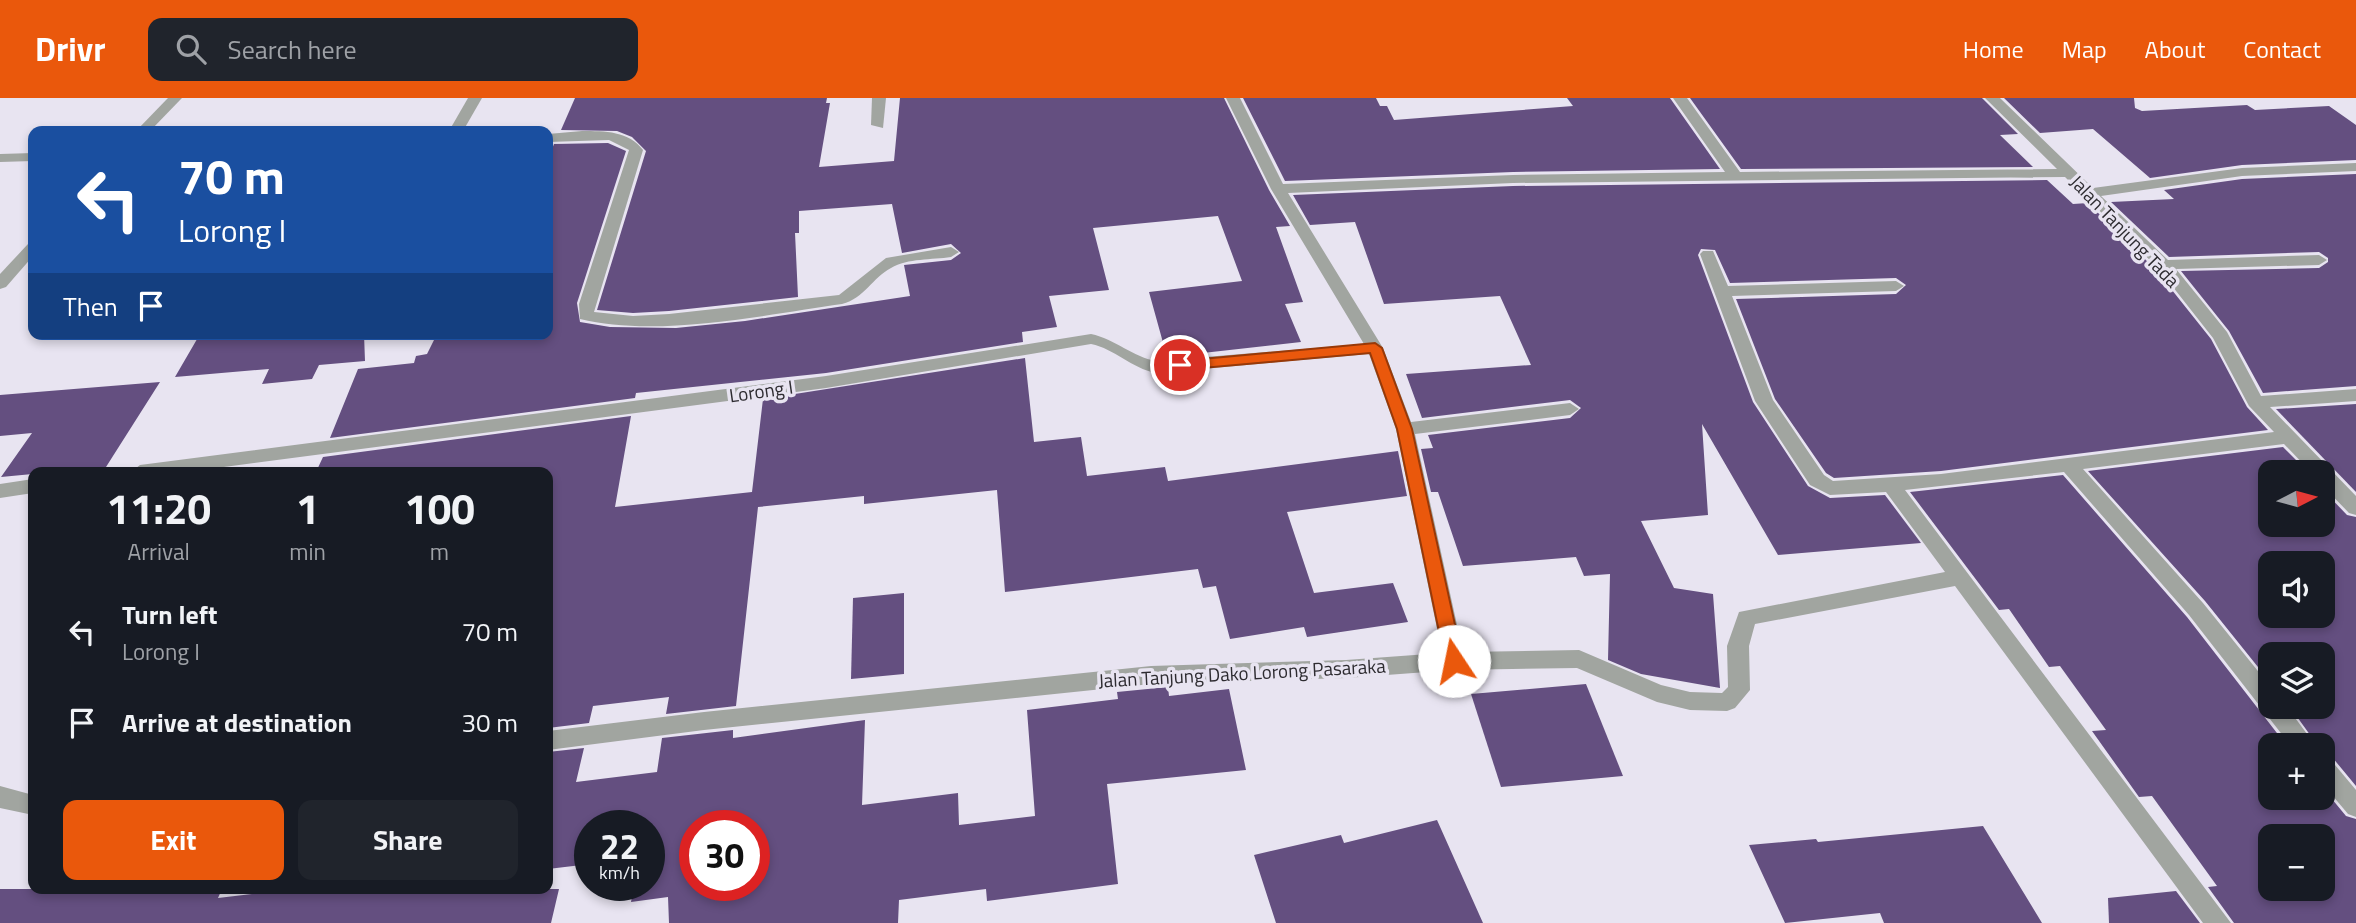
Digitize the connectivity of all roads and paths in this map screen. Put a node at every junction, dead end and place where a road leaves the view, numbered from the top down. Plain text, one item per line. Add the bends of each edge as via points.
1 (175, 98) edge
2 (475, 98) edge
3 (879, 98) edge
4 (1233, 98) edge
5 (1680, 98) edge
6 (1992, 98) edge
7 (878, 125) dead end
8 (148, 126) edge
9 (459, 126) edge
10 (553, 138) edge
11 (28, 157) edge
12 (0, 158) edge
13 (2356, 167) edge
14 (2069, 173) junction
15 (1736, 177) junction
16 (1279, 189) junction
17 (2088, 193) junction
18 (28, 253) edge
19 (951, 253) dead end
20 (1708, 254) dead end
21 (2319, 260) dead end
22 (2164, 265) junction
23 (0, 284) edge
24 (1896, 286) dead end
25 (1722, 291) junction
26 (1375, 348) junction
27 (2356, 395) edge
28 (2255, 402) junction
29 (1570, 409) dead end
30 (1405, 429) junction
31 (2288, 437) junction
32 (2310, 460) edge
33 (2069, 465) junction
34 (177, 467) edge
35 (1891, 485) junction
36 (2335, 486) edge
37 (28, 487) edge
38 (0, 491) edge
39 (2356, 508) edge
40 (1961, 577) junction
41 (1454, 661) junction
42 (2258, 687) edge
43 (2284, 719) edge
44 (2295, 733) edge
45 (553, 740) edge
46 (2335, 782) edge
47 (0, 796) edge
48 (28, 804) edge
49 (2356, 807) edge
50 (2218, 923) edge

1 - 8 street
2 - 9 street
3 - 7 street
4 - 16 street
5 - 15 street
6 - 14 street, Jalan Tanjung Tada
10 - 19 street via 614,136 628,140 636,150 587,304 586,315 596,321 654,320 842,299 856,294 882,266 893,261
11 - 12 street
13 - 17 street via 2242,172
14 - 15 street
14 - 17 street, Jalan Tanjung Tada
15 - 16 street via 1513,179
16 - 26 street
17 - 22 street, Jalan Tanjung Tada
18 - 23 street
20 - 25 street
21 - 22 street
22 - 28 street, Jalan Tanjung Tada via 2221,336
24 - 25 street
25 - 35 street via 1764,401 1816,480 1830,488
26 - 30 street
26 - 34 street, Lorong I via 1156,367 1141,366 1107,341 1091,339 827,382
27 - 28 street
28 - 31 street, Jalan Tanjung Tada
29 - 30 street
30 - 41 street
31 - 32 street, Jalan Tanjung Tada
31 - 33 street
33 - 35 street
33 - 42 street
35 - 40 street
36 - 39 street, Jalan Tanjung Tada
37 - 38 street
40 - 41 street, Jalan Tanjung Dako Lorong Pasaraka via 1746,618 1738,646 1739,690 1727,702 1690,701 1657,693 1579,659
40 - 50 street
41 - 45 street, Jalan Tanjung Dako Lorong Pasaraka via 1151,676 704,720
43 - 44 street
46 - 49 street
47 - 48 street

